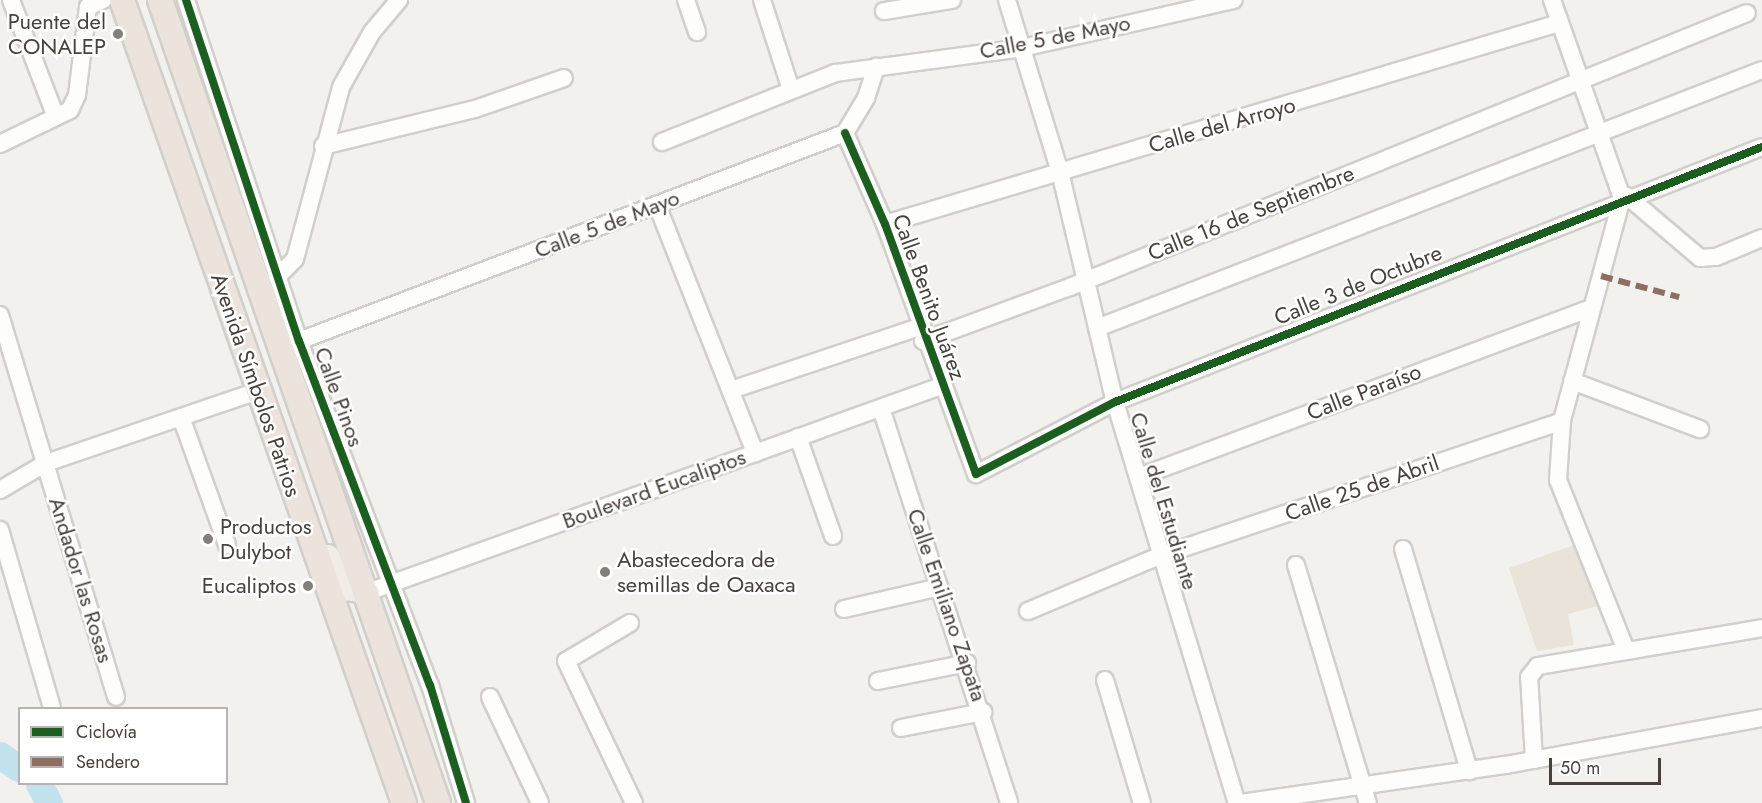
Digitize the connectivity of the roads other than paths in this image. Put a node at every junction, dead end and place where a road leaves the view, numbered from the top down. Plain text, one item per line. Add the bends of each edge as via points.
1 (11, 0) edge
2 (103, 0) edge
3 (122, 0) edge
4 (160, 0) edge
5 (186, 0) edge
6 (399, 0) edge
7 (686, 0) edge
8 (762, 0) edge
9 (952, 0) edge
10 (1007, 0) edge
11 (1233, 0) edge
12 (1556, 1) edge
13 (884, 11) dead end
14 (1746, 13) dead end
15 (1559, 23) junction
16 (697, 32) dead end
17 (1022, 48) junction
18 (876, 67) junction
19 (1762, 70) edge
20 (564, 78) dead end
21 (1578, 80) junction
22 (202, 86) junction
23 (791, 90) junction
24 (56, 117) junction
25 (845, 133) junction
26 (1597, 136) junction
27 (662, 142) dead end
28 (0, 144) edge
29 (323, 146) junction
30 (1762, 147) edge
31 (1060, 172) junction
32 (1624, 197) junction
33 (657, 205) junction
34 (885, 224) junction
35 (1762, 238) edge
36 (277, 277) junction
37 (1086, 280) junction
38 (1590, 308) junction
39 (0, 315) edge
40 (1096, 328) junction
41 (921, 334) junction
42 (299, 340) junction
43 (1572, 381) junction
44 (941, 386) junction
45 (731, 390) junction
46 (258, 391) junction
47 (1115, 402) junction
48 (881, 408) junction
49 (182, 417) junction
50 (1562, 421) junction
51 (1700, 429) dead end
52 (798, 437) junction
53 (755, 453) junction
54 (46, 463) junction
55 (976, 474) joint
56 (1139, 477) junction
57 (0, 490) edge
58 (298, 502) junction
59 (0, 530) edge
60 (833, 536) dead end
61 (227, 545) dead end
62 (1403, 549) dead end
63 (1162, 555) junction
64 (1296, 566) dead end
65 (390, 584) junction
66 (940, 587) junction
67 (368, 592) junction
68 (844, 609) dead end
69 (1028, 610) dead end
70 (630, 623) dead end
71 (1762, 628) edge
72 (1626, 650) junction
73 (967, 663) junction
74 (1105, 680) dead end
75 (878, 681) dead end
76 (116, 697) dead end
77 (490, 697) dead end
78 (52, 707) edge
79 (983, 712) junction
80 (1762, 718) edge
81 (901, 728) dead end
82 (1534, 760) junction
83 (1469, 771) junction
84 (1367, 795) edge
85 (404, 803) edge
86 (438, 803) edge
87 (466, 803) edge
88 (540, 803) edge
89 (634, 803) edge
90 (1009, 803) edge
91 (1142, 803) edge
92 (1239, 803) edge

1 - 24 street
2 - 24 street via 88,7 77,95 70,110
3 - 46 highway, Avenida Símbolos Patrios
4 - 22 highway, Avenida Símbolos Patrios
5 - 22 street, Calle Pinos
6 - 29 street via 372,32 340,87
7 - 16 street
8 - 23 street
9 - 13 street
10 - 17 street, Calle del Estudiante
11 - 17 street, Calle 5 de Mayo
12 - 15 street
14 - 21 street, Calle 16 de Septiembre
15 - 21 street
15 - 31 street, Calle del Arroyo
17 - 18 street, Calle 5 de Mayo
17 - 31 street, Calle del Estudiante
18 - 23 street, Calle 5 de Mayo via 835,73
18 - 25 street via 866,98
19 - 26 street
20 - 29 street via 475,109
21 - 26 street
21 - 37 street, Calle 16 de Septiembre
22 - 36 street, Calle Pinos
22 - 67 highway, Avenida Símbolos Patrios
23 - 27 street, Calle 5 de Mayo
24 - 28 street
25 - 33 street, Calle 5 de Mayo
25 - 34 street, Calle Benito Juárez
26 - 32 street
26 - 40 street
29 - 36 street via 295,259
30 - 32 street, Calle 3 de Octubre
31 - 34 street, Calle del Arroyo
31 - 37 street, Calle del Estudiante
32 - 35 street via 1700,258 1716,257
32 - 38 street
32 - 47 street, Calle 3 de Octubre
33 - 42 street, Calle 5 de Mayo
33 - 45 street
34 - 41 street, Calle Benito Juárez
36 - 42 street, Calle Pinos
37 - 40 street, Calle del Estudiante
37 - 41 street, Calle 16 de Septiembre
38 - 43 street
38 - 56 street, Calle Paraíso
39 - 54 street, Andador las Rosas
40 - 47 street, Calle del Estudiante
41 - 44 street, Calle Benito Juárez
41 - 45 street, Calle 16 de Septiembre
42 - 65 street, Calle Pinos
43 - 50 street
43 - 51 street
44 - 48 street, Boulevard Eucaliptos
44 - 55 street, Calle Benito Juárez
45 - 53 street
46 - 49 street
46 - 58 highway, Avenida Símbolos Patrios
47 - 55 street, Calle 3 de Octubre
47 - 56 street, Calle del Estudiante
48 - 52 street, Boulevard Eucaliptos
48 - 66 street, Calle Emiliano Zapata
49 - 54 street
49 - 61 street
50 - 63 street, Calle 25 de Abril
50 - 72 street via 1558,480
52 - 53 street, Boulevard Eucaliptos
52 - 60 street
53 - 65 street, Boulevard Eucaliptos
54 - 57 street
54 - 76 street, Andador las Rosas
56 - 63 street, Calle del Estudiante
58 - 67 main road via 311,511 345,589
58 - 85 highway, Avenida Símbolos Patrios
59 - 78 street
62 - 83 street
63 - 69 street, Calle 25 de Abril
63 - 92 street, Calle del Estudiante
64 - 84 street
65 - 67 street, Boulevard Eucaliptos
65 - 87 street, Calle Pinos
66 - 68 street
66 - 73 street, Calle Emiliano Zapata
67 - 86 highway, Avenida Símbolos Patrios
70 - 89 street via 566,662 609,759
71 - 72 street
72 - 82 street via 1532,670
73 - 75 street
73 - 79 street, Calle Emiliano Zapata
74 - 91 street
77 - 88 street
79 - 81 street
79 - 90 street, Calle Emiliano Zapata
80 - 82 street
82 - 83 street
83 - 84 street
84 - 92 street

